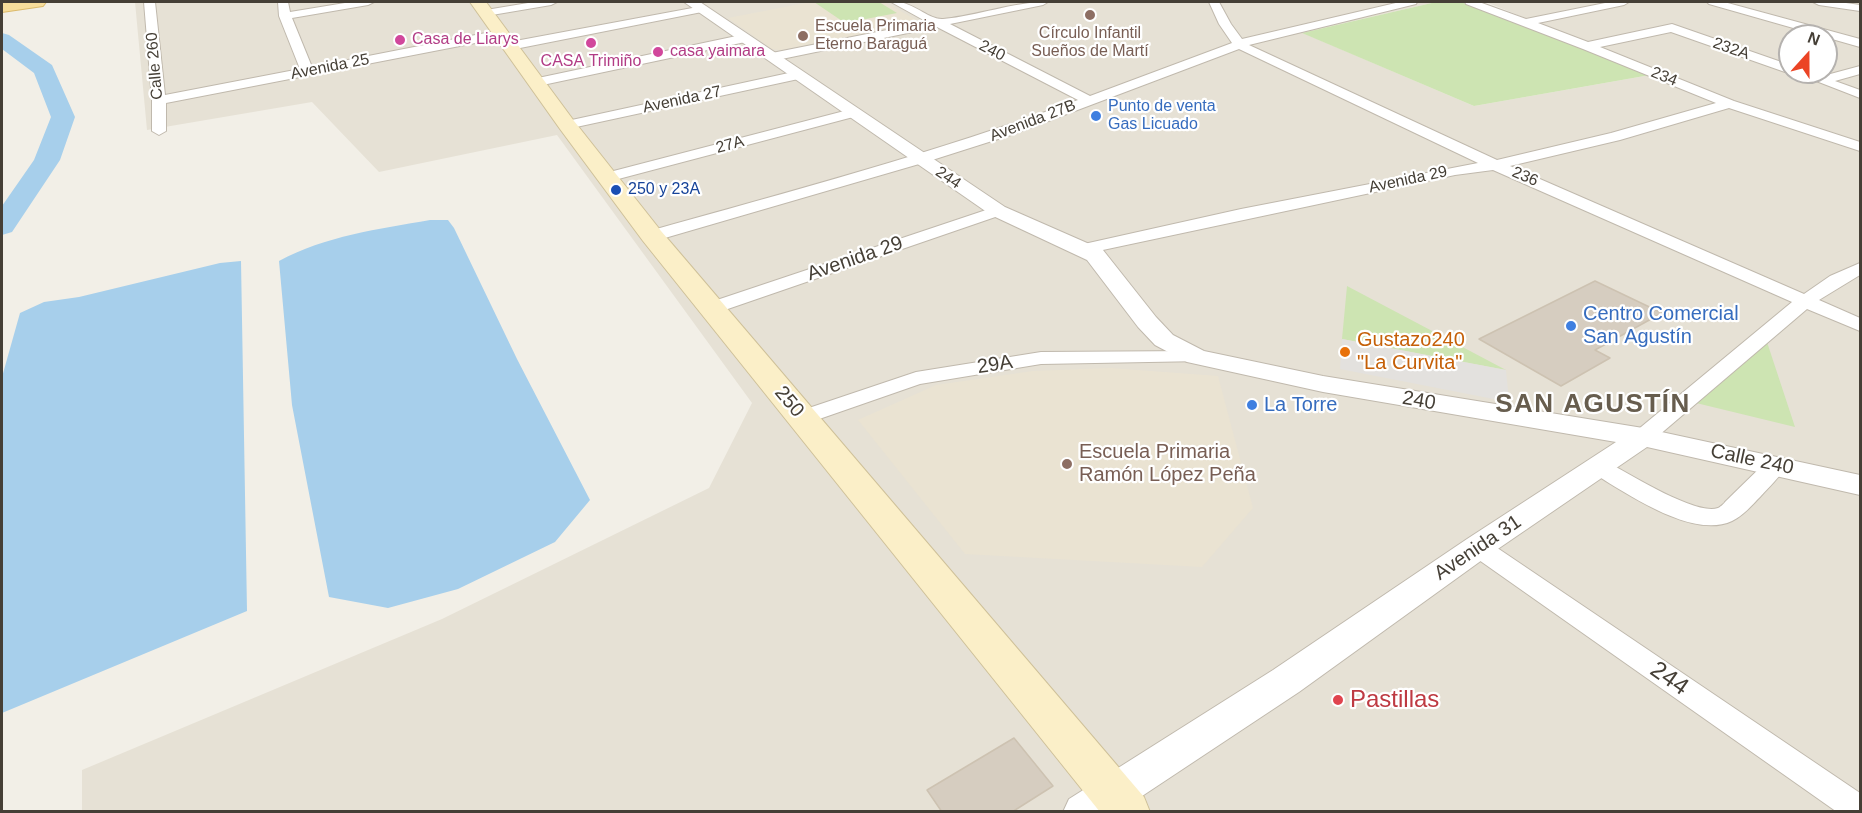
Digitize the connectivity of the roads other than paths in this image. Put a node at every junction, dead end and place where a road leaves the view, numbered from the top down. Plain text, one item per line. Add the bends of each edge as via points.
1 (37, 2) edge
2 (149, 2) edge
3 (283, 2) edge
4 (369, 2) edge
5 (551, 2) edge
6 (897, 2) edge
7 (1043, 2) edge
8 (1214, 2) edge
9 (1412, 2) edge
10 (1470, 2) edge
11 (1624, 2) edge
12 (1713, 2) edge
13 (1819, 2) edge
14 (697, 5) edge
15 (8, 6) edge
16 (1860, 8) edge
17 (285, 16) junction
18 (1528, 22) junction
19 (938, 23) junction
20 (494, 24) edge
21 (746, 38) junction
22 (1860, 43) edge
23 (1238, 44) junction
24 (1587, 46) junction
25 (772, 57) junction
26 (1778, 65) edge
27 (1860, 70) edge
28 (307, 71) junction
29 (798, 75) junction
30 (1838, 76) edge
31 (538, 82) junction
32 (1834, 84) edge
33 (1860, 94) edge
34 (159, 100) junction
35 (1087, 100) junction
36 (1729, 104) junction
37 (852, 113) junction
38 (567, 125) junction
39 (159, 131) dead end
40 (1860, 147) edge
41 (921, 159) junction
42 (1495, 165) junction
43 (608, 177) junction
44 (998, 211) junction
45 (652, 236) junction
46 (1084, 249) junction
47 (1860, 268) edge
48 (1805, 301) junction
49 (712, 308) junction
50 (1860, 325) edge
51 (1196, 357) junction
52 (802, 418) junction
53 (1643, 437) junction
54 (1776, 465) junction
55 (1599, 467) junction
56 (1860, 485) edge
57 (1478, 547) junction
58 (1108, 805) edge
59 (1860, 810) edge

1 - 15 main road
2 - 34 street, Calle 260
3 - 17 street
4 - 17 street
5 - 20 street
6 - 19 street, 240
7 - 19 street
8 - 23 street
9 - 23 street, Avenida 27B
10 - 18 street, 234
11 - 18 street
12 - 22 street
13 - 16 street
14 - 20 street, Avenida 25
14 - 21 street, 244
17 - 28 street
18 - 24 street, 234
19 - 25 street
19 - 35 street, 240
20 - 28 street, Avenida 25
20 - 31 main road, 250
21 - 25 street, 244
21 - 31 street
23 - 35 street, Avenida 27B
23 - 42 street, 236
24 - 26 street, 232A via 1672,28
24 - 36 street, 234
25 - 29 street, 244
27 - 30 street
28 - 34 street, Avenida 25
29 - 37 street, 244
29 - 38 street, Avenida 27
31 - 38 main road, 250
32 - 33 street
34 - 39 street, Calle 260
35 - 41 street, Avenida 27B via 1010,131
36 - 40 street, 234
36 - 42 street, Avenida 29 via 1615,137
37 - 41 street, 244
37 - 43 street, 27A
38 - 43 main road, 250
41 - 44 street, 244
41 - 45 street, Avenida 27B
42 - 46 street, Avenida 29 via 1455,170
42 - 48 street, 236
43 - 45 main road, 250
44 - 46 street, 244
44 - 49 street, Avenida 29
45 - 49 main road, 250
46 - 51 street, 244 via 1100,261 1158,334
47 - 48 street, Avenida 31
48 - 50 street, 236
48 - 53 street, Avenida 31
49 - 52 main road, 250
51 - 52 street, 29A via 1041,358 916,378
51 - 53 street, 240 via 1323,384
52 - 58 main road, 250
53 - 54 street, Calle 240
53 - 55 street, Avenida 31
54 - 55 street via 1724,516 1707,519 1684,512
54 - 56 street, Calle 240
55 - 57 street, Avenida 31
57 - 58 street, Avenida 31
57 - 59 street, 244

